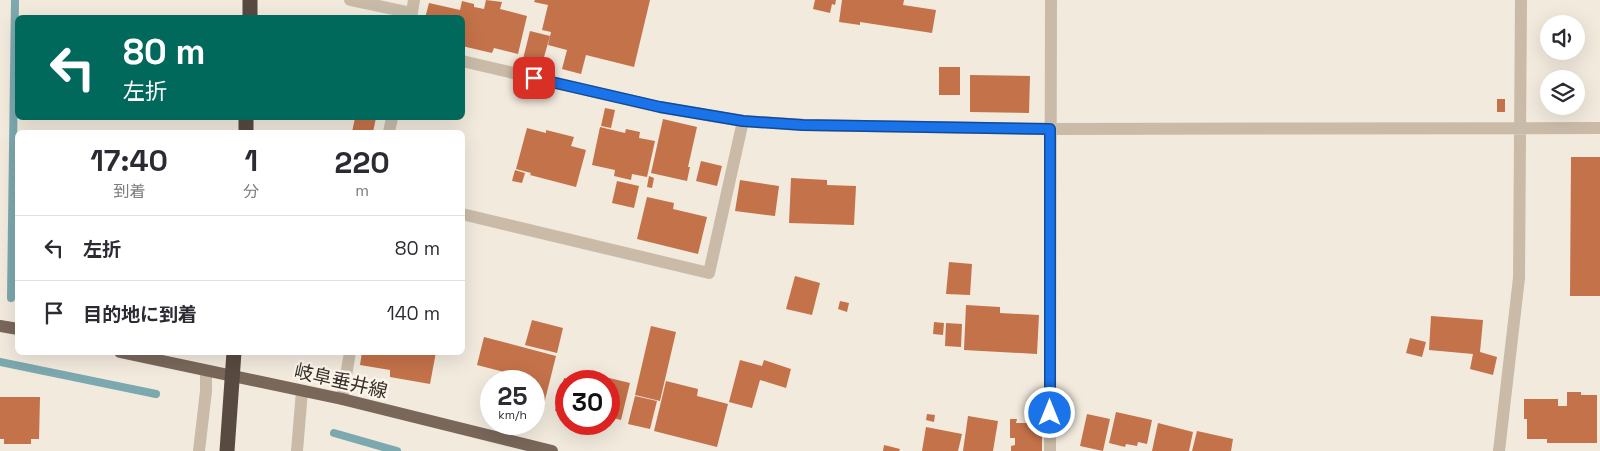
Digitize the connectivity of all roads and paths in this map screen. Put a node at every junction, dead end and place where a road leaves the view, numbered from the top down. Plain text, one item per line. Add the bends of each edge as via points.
1 (250, 0) edge
2 (350, 0) edge
3 (1051, 0) edge
4 (1521, 0) edge
5 (412, 10) edge
6 (250, 15) edge
7 (465, 62) edge
8 (743, 121) junction
9 (1521, 128) junction
10 (1600, 128) edge
11 (1050, 129) junction
12 (465, 215) edge
13 (0, 326) edge
14 (15, 329) edge
15 (133, 355) edge
16 (234, 355) edge
17 (350, 355) edge
18 (206, 372) junction
19 (302, 391) junction
20 (342, 400) junction
21 (199, 451) edge
22 (228, 451) edge
23 (297, 451) edge
24 (552, 451) edge
25 (1050, 451) edge
26 (1499, 451) edge

1 - 6 highway
2 - 5 street
3 - 11 street
4 - 9 street
7 - 8 street via 660,107
8 - 11 street
8 - 12 street via 709,273
9 - 10 street
9 - 11 street
9 - 26 street via 1519,278
11 - 25 street
13 - 14 main road
15 - 18 main road, 岐阜垂井線
16 - 22 highway, bridge
17 - 20 street
18 - 19 main road, 岐阜垂井線
18 - 21 street
19 - 20 main road, 岐阜垂井線
19 - 23 street
20 - 24 main road, 岐阜垂井線

